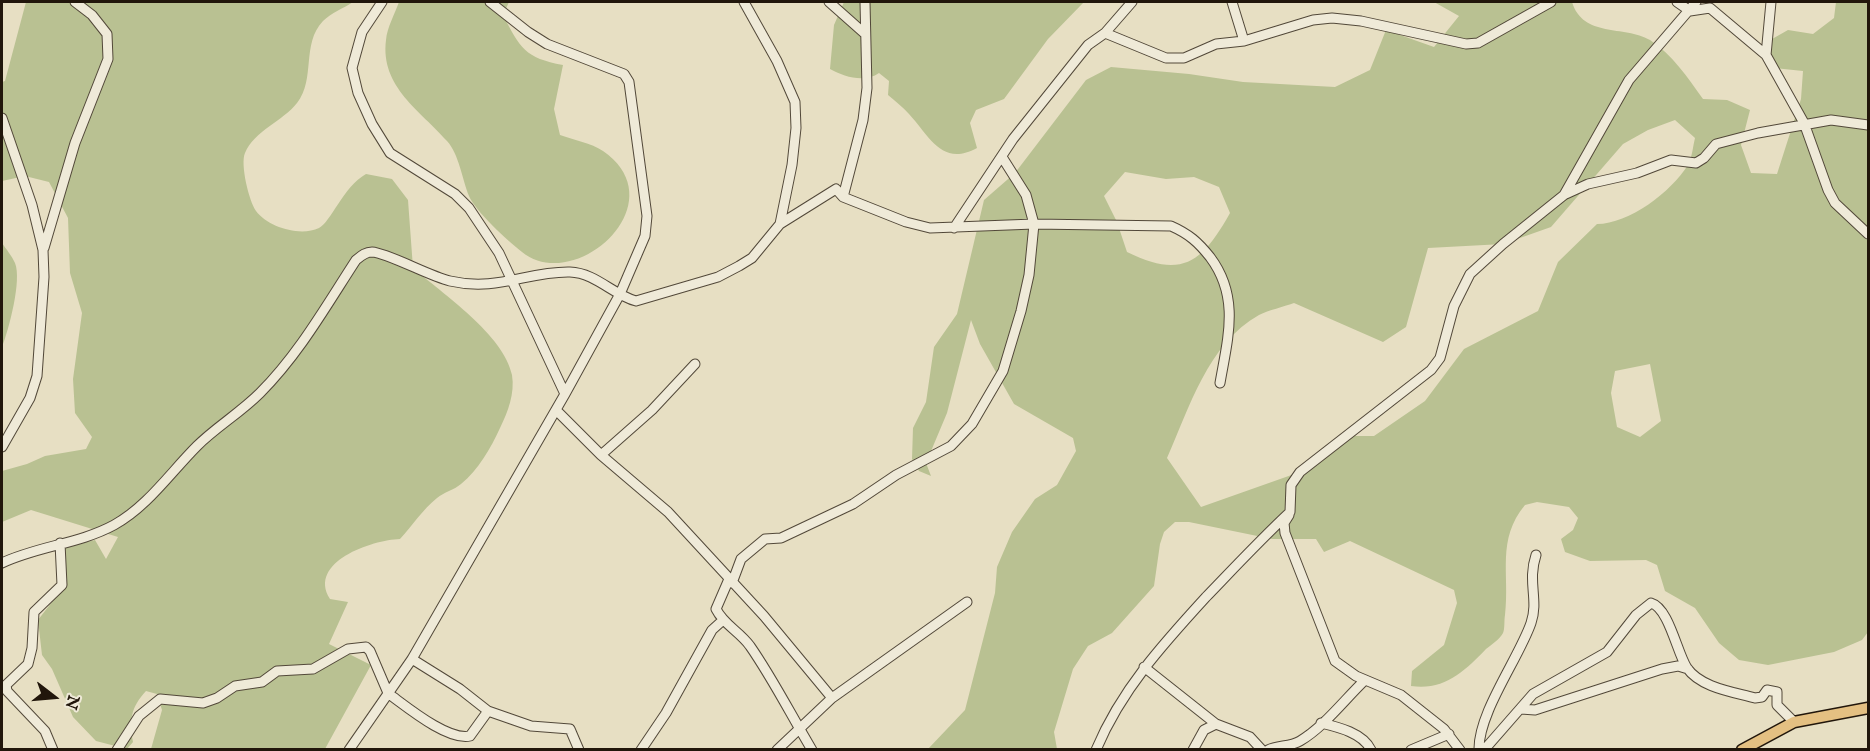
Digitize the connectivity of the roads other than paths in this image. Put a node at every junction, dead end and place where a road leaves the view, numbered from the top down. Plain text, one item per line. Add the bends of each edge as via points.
1 (75, 2) edge
2 (382, 2) edge
3 (490, 2) edge
4 (744, 2) edge
5 (830, 2) edge
6 (865, 2) edge
7 (1132, 2) edge
8 (1232, 2) edge
9 (1551, 2) edge
10 (1677, 2) edge
11 (1696, 2) edge
12 (1771, 2) edge
13 (1690, 11) junction
14 (864, 33) junction
15 (1105, 33) junction
16 (1244, 41) junction
17 (1766, 55) junction
18 (2, 118) edge
19 (1804, 123) junction
20 (1869, 125) edge
21 (1002, 157) junction
22 (1564, 195) junction
23 (843, 197) junction
24 (780, 224) junction
25 (1034, 224) junction
26 (954, 228) junction
27 (1869, 234) edge
28 (43, 250) junction
29 (511, 282) junction
30 (620, 294) junction
31 (695, 364) dead end
32 (1220, 383) dead end
33 (565, 394) junction
34 (556, 410) junction
35 (2, 447) edge
36 (601, 455) junction
37 (1290, 512) junction
38 (60, 543) junction
39 (1536, 555) dead end
40 (2, 563) edge
41 (730, 581) junction
42 (967, 602) dead end
43 (722, 621) junction
44 (412, 659) junction
45 (1144, 667) junction
46 (1688, 669) junction
47 (1365, 680) junction
48 (388, 694) junction
49 (832, 698) junction
50 (1521, 709) junction
51 (1867, 710) edge
52 (488, 711) junction
53 (1794, 722) junction
54 (1321, 723) junction
55 (1216, 724) junction
56 (799, 729) junction
57 (1449, 734) junction
58 (1297, 746) edge
59 (53, 750) edge
60 (117, 750) edge
61 (349, 750) edge
62 (579, 750) edge
63 (641, 750) edge
64 (777, 750) edge
65 (812, 750) edge
66 (1096, 750) edge
67 (1193, 750) edge
68 (1262, 750) edge
69 (1268, 750) edge
70 (1371, 750) edge
71 (1411, 750) edge
72 (1460, 750) edge
73 (1479, 750) edge
74 (1484, 750) edge
75 (1742, 750) edge

1 - 28 street via 107,34 108,59 75,143
2 - 29 street via 362,32 352,61 363,104 390,153 455,194 469,208 499,253
3 - 30 street via 548,44 616,70 628,82 647,216 645,236
4 - 24 street via 795,102 792,165
5 - 14 street
6 - 14 street
7 - 15 street
8 - 16 street
9 - 16 street via 1478,43 1466,44 1332,18 1312,20
10 - 13 street
11 - 13 street
12 - 17 street
13 - 17 street via 1710,8
13 - 22 street via 1629,80
14 - 23 street via 867,88 863,120
15 - 16 street via 1176,60 1216,44
15 - 21 street via 1088,45
17 - 19 street
18 - 28 street
19 - 20 street via 1831,120
19 - 22 street via 1719,142 1696,163 1671,160
19 - 27 street via 1835,203
21 - 25 street via 1026,195
21 - 26 street
22 - 37 street via 1470,274 1454,306 1440,358 1431,370 1300,472 1291,485
23 - 24 street via 836,189
23 - 26 street via 913,224
24 - 30 street via 752,258 718,277 636,302
25 - 26 street
25 - 32 street via 1158,225 1190,234 1223,273 1228,288 1228,332
25 - 41 street via 1029,275 1011,347 972,424 951,446 896,475 853,504 781,538 765,539 741,559
28 - 35 street via 43,318 37,376 30,398
29 - 30 street via 570,272 589,276
29 - 33 street
29 - 38 street via 478,285 452,281 378,253 363,254 302,344 258,395 198,445 131,513 104,530
30 - 33 street
31 - 36 street via 652,410
33 - 34 street
34 - 36 street
34 - 44 street
36 - 41 street via 668,512
37 - 45 street
37 - 47 street via 1284,523 1285,533 1335,661
38 - 40 street via 27,551
38 - 59 street via 62,585 34,612 28,664 6,685 7,691 45,731
39 - 73 street via 1530,571 1533,619 1498,690
41 - 43 street via 716,609
41 - 49 street
42 - 49 street
43 - 56 street via 746,640
43 - 63 street via 711,630
44 - 48 street
44 - 52 street
45 - 55 street
45 - 66 street via 1123,697
46 - 50 street via 1662,669 1535,710
46 - 50 street via 1663,614 1651,603 1636,615 1607,652 1533,694
46 - 53 street via 1705,682 1755,698 1762,697 1767,690 1777,692 1777,705
47 - 54 street
47 - 57 street via 1401,695
48 - 52 street via 426,720 461,737 470,736
48 - 60 street via 370,651 366,647 348,649 321,666 277,671 262,682 235,686 203,703 160,699 139,716
48 - 61 street
49 - 56 street
50 - 74 street
51 - 53 main road
52 - 62 street via 531,726 570,729
53 - 75 main road
54 - 58 street
54 - 70 street via 1344,729 1365,741
55 - 67 street via 1204,730
55 - 68 street via 1250,737
56 - 64 street
56 - 65 street
57 - 71 street
57 - 72 street
58 - 69 street

